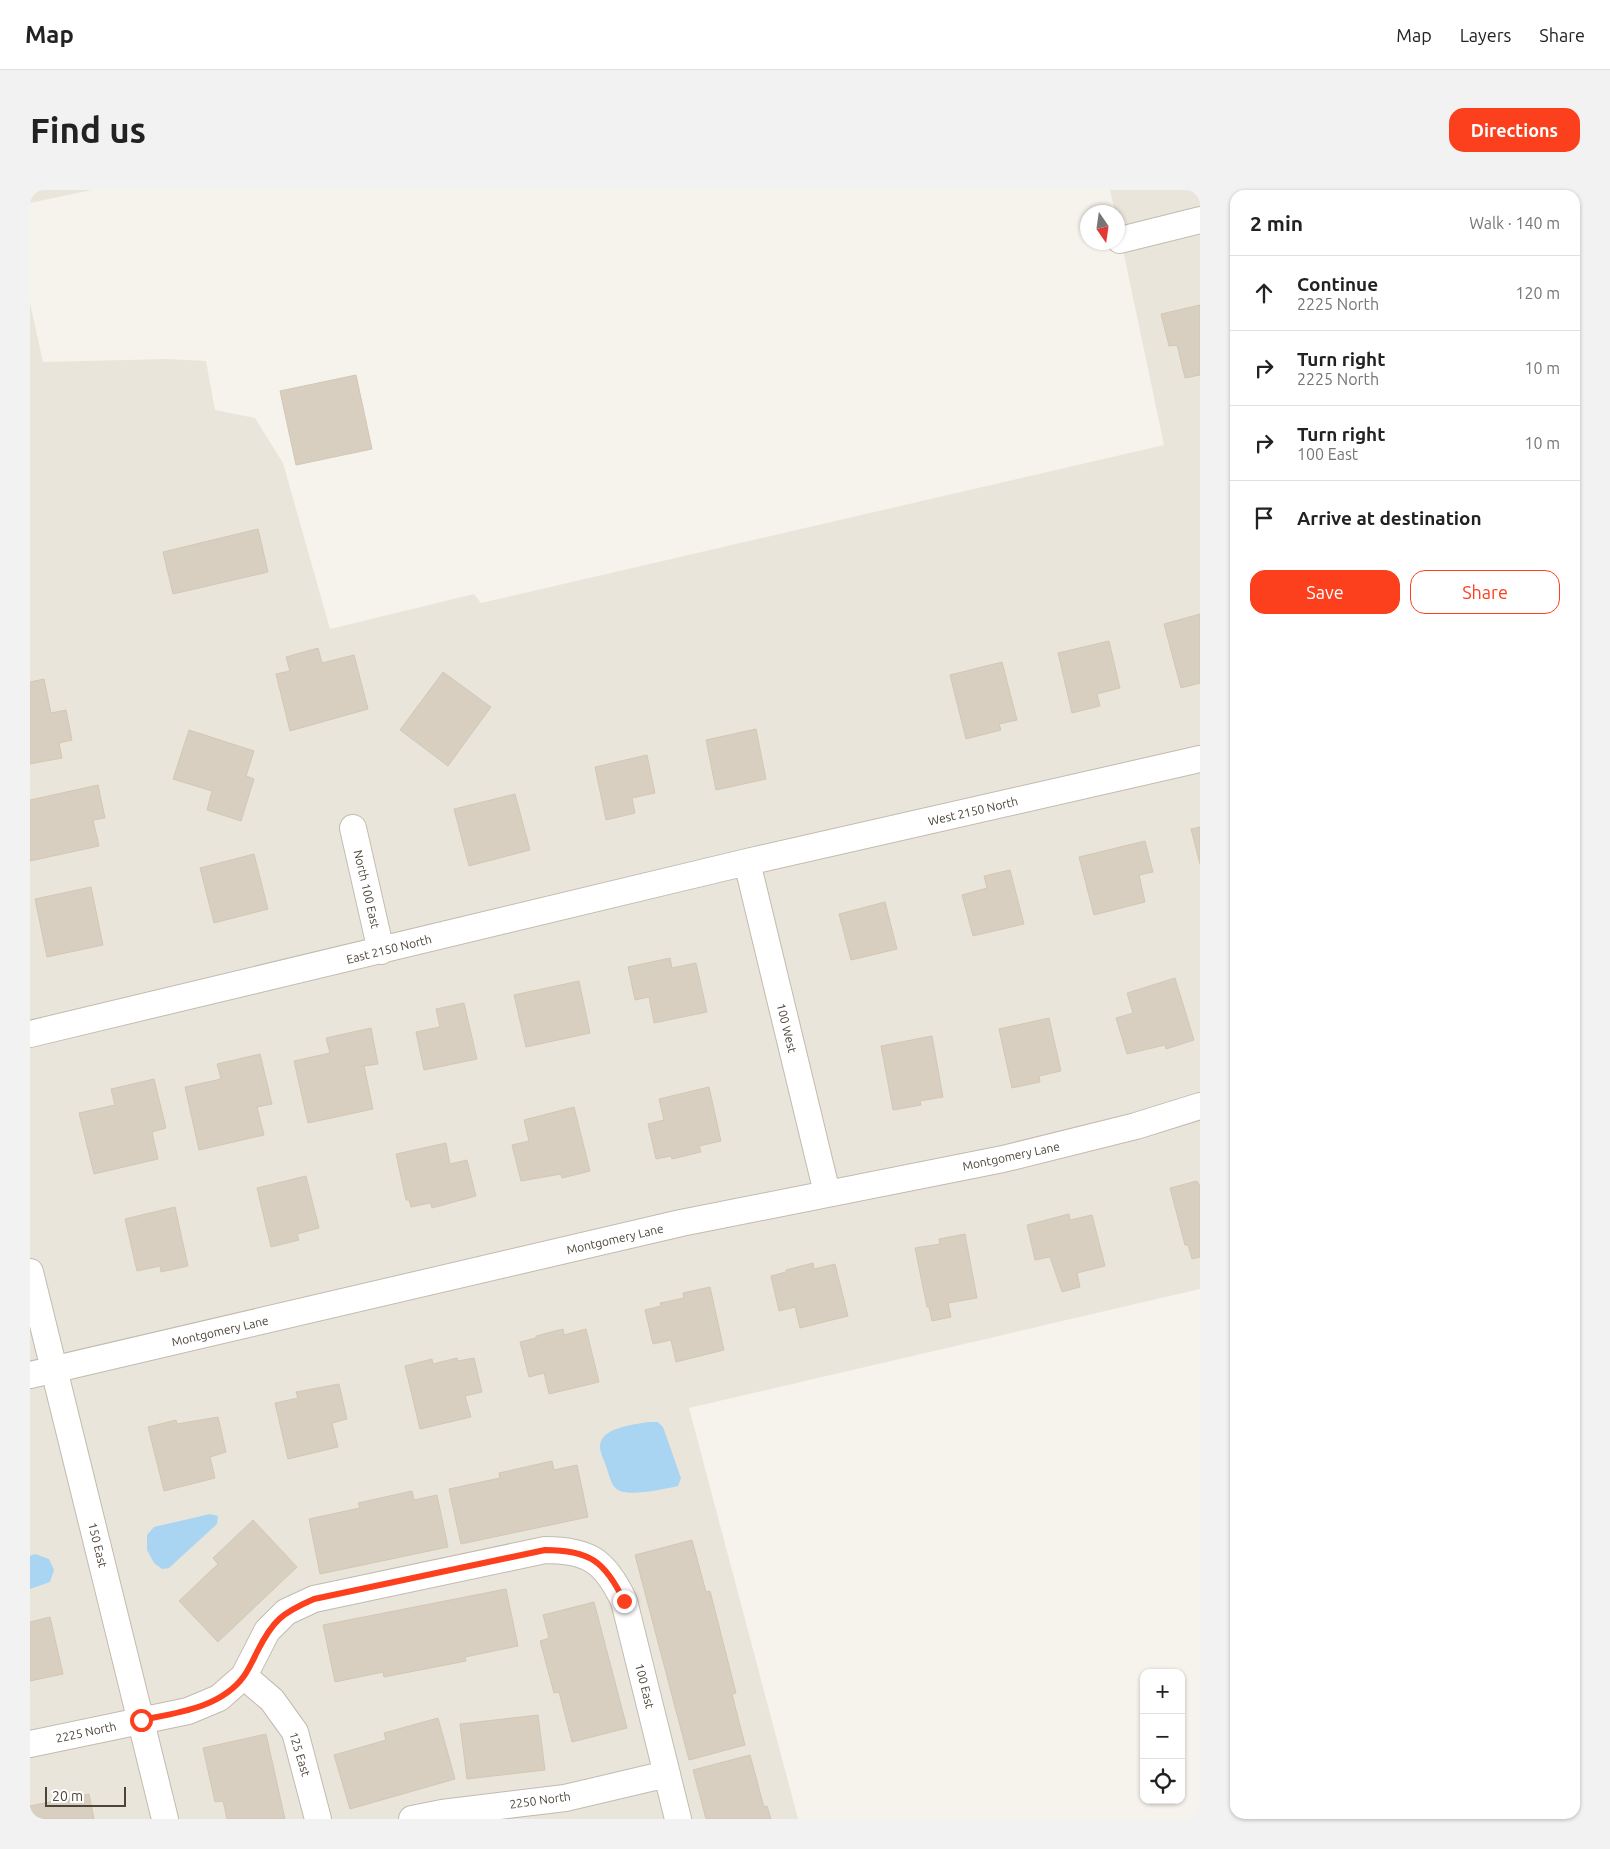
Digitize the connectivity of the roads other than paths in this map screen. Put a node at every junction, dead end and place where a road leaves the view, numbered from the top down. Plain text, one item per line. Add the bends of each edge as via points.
1 (1200, 220) edge
2 (1125, 239) edge
3 (1200, 759) edge
4 (353, 828) dead end
5 (747, 862) junction
6 (381, 950) junction
7 (30, 1034) edge
8 (1200, 1106) edge
9 (828, 1193) junction
10 (30, 1272) edge
11 (42, 1372) edge
12 (596, 1560) joint
13 (244, 1676) junction
14 (141, 1720) junction
15 (30, 1744) edge
16 (667, 1774) junction
17 (165, 1819) edge
18 (318, 1819) edge
19 (412, 1819) edge
20 (678, 1819) edge

1 - 2 street
3 - 5 street, West 2150 North
4 - 6 street, North 100 East
5 - 6 street, East 2150 North
5 - 9 street, 100 West
6 - 7 street, East 2150 North
8 - 9 street, Montgomery Lane via 1136,1126 1003,1159
9 - 11 street, Montgomery Lane via 681,1223
10 - 11 street, 150 East
11 - 14 street, 150 East
12 - 13 street, 2225 North via 570,1550 545,1550 314,1599 286,1612 267,1631
12 - 16 street, 100 East via 614,1579 624,1601
13 - 14 street, 2225 North via 219,1698 188,1711
13 - 18 street, 125 East via 272,1700 295,1732
14 - 15 street, 2225 North
14 - 17 street, 150 East
16 - 19 street, 2250 North via 565,1798
16 - 20 street, 100 East

